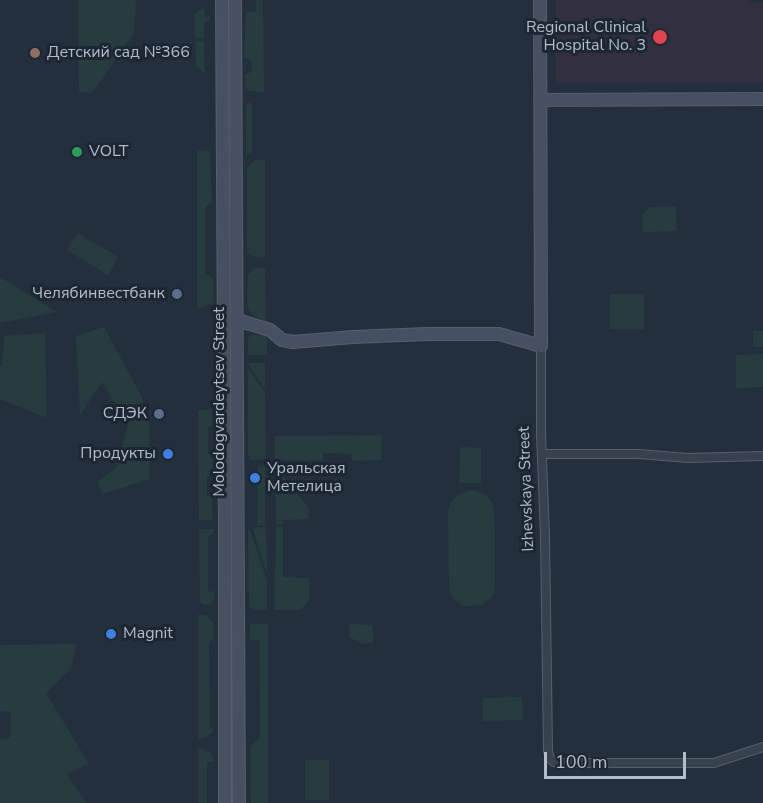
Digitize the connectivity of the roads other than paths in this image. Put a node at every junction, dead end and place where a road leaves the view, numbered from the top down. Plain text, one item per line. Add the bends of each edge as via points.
1 (222, 0) edge
2 (235, 0) edge
3 (540, 0) edge
4 (763, 99) edge
5 (540, 100) junction
6 (230, 320) junction
7 (541, 346) junction
8 (542, 454) junction
9 (763, 456) edge
10 (763, 747) edge
11 (225, 803) edge
12 (239, 803) edge

1 - 6 main road, Molodogvardeytsev Street
2 - 6 main road, Molodogvardeytsev Street
3 - 5 main road, Izhevskaya Street
4 - 5 main road
5 - 7 main road, Izhevskaya Street
6 - 7 main road via 270,330 282,340 293,342 499,334
6 - 11 main road, Molodogvardeytsev Street
6 - 12 main road, Molodogvardeytsev Street
7 - 8 street, Izhevskaya Street
8 - 9 street
8 - 10 street, Izhevskaya Street via 550,759 559,763 714,764

